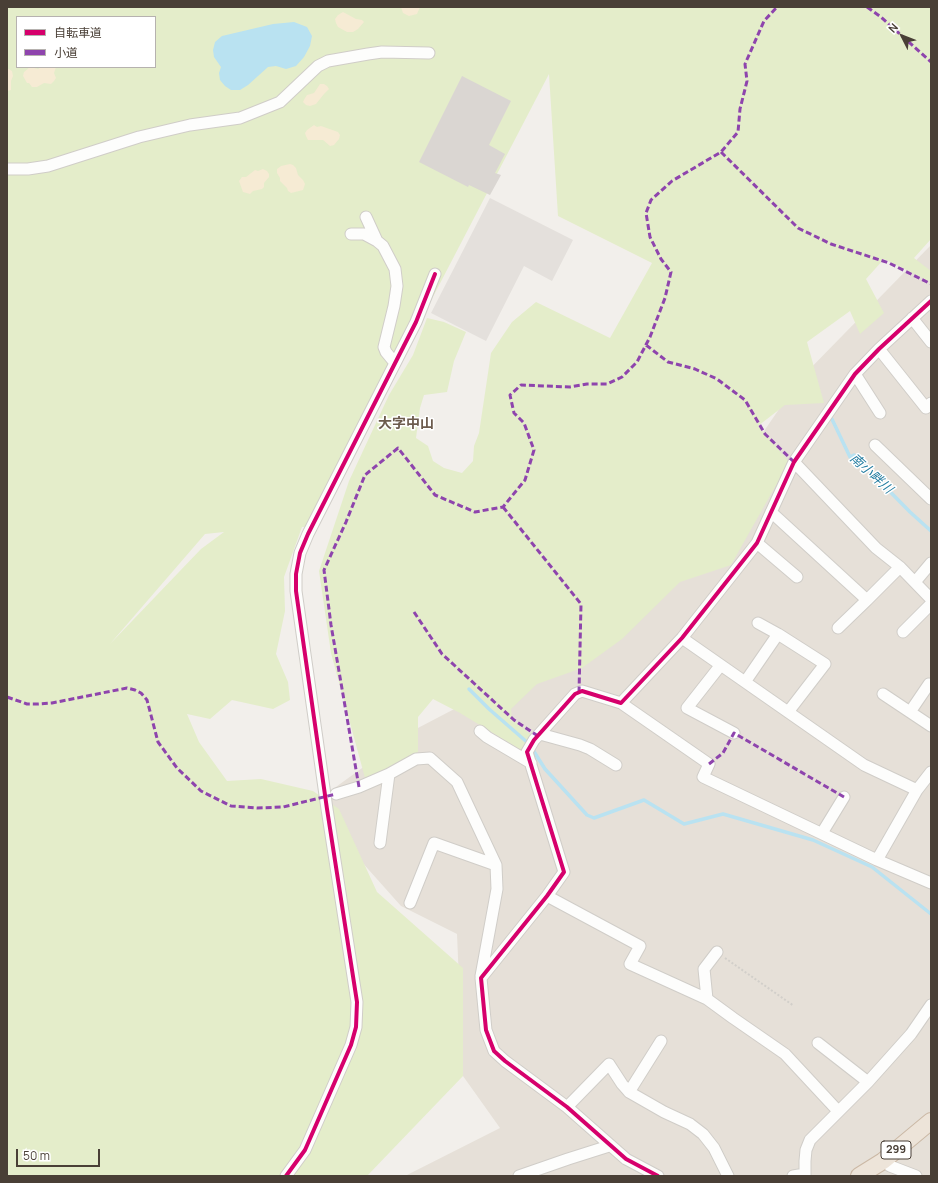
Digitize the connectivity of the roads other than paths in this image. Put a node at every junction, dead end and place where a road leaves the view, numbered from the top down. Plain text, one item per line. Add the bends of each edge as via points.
1 (429, 53) dead end
2 (7, 169) edge
3 (366, 217) dead end
4 (351, 234) dead end
5 (378, 241) junction
6 (435, 274) dead end
7 (931, 301) edge
8 (912, 318) junction
9 (931, 342) edge
10 (879, 349) junction
11 (395, 363) junction
12 (855, 374) junction
13 (931, 404) edge
14 (880, 413) dead end
15 (875, 445) dead end
16 (794, 462) junction
17 (931, 499) edge
18 (771, 512) junction
19 (757, 543) junction
20 (931, 563) edge
21 (900, 567) junction
22 (797, 577) dead end
23 (915, 582) junction
24 (931, 599) edge
25 (868, 600) junction
26 (931, 604) edge
27 (758, 623) dead end
28 (838, 628) dead end
29 (903, 632) dead end
30 (778, 634) junction
31 (682, 638) junction
32 (720, 666) junction
33 (744, 682) junction
34 (929, 684) dead end
35 (882, 694) dead end
36 (620, 703) junction
37 (788, 712) junction
38 (910, 712) junction
39 (931, 726) edge
40 (480, 731) dead end
41 (734, 733) dead end
42 (540, 734) junction
43 (531, 763) junction
44 (616, 766) dead end
45 (931, 772) edge
46 (389, 774) junction
47 (917, 790) junction
48 (336, 794) dead end
49 (844, 797) dead end
50 (822, 833) junction
51 (380, 843) dead end
52 (877, 860) junction
53 (496, 865) junction
54 (931, 883) edge
55 (547, 896) junction
56 (410, 903) dead end
57 (717, 952) road end
58 (481, 978) junction
59 (706, 999) junction
60 (931, 1005) edge
61 (661, 1041) dead end
62 (818, 1042) dead end
63 (868, 1082) junction
64 (629, 1092) junction
65 (566, 1107) junction
66 (838, 1111) junction
67 (931, 1121) edge
68 (609, 1146) junction
69 (884, 1161) junction
70 (805, 1175) edge
71 (286, 1176) edge
72 (519, 1176) edge
73 (658, 1176) edge
74 (728, 1176) edge
75 (793, 1176) edge
76 (859, 1176) edge
77 (916, 1176) edge

1 - 2 street via 375,53 328,61 318,66 280,102 240,118 190,125 139,137 48,166
3 - 5 street
4 - 5 street via 364,234
5 - 11 street via 395,269 397,286 384,346
6 - 11 street via 419,315
7 - 8 street
8 - 9 street
8 - 10 street
10 - 12 street
10 - 13 street via 926,408
11 - 71 street via 308,534 300,553 296,574 296,591 327,809 357,1002 356,1027 351,1045 305,1150
12 - 14 street
12 - 16 street
15 - 17 street
16 - 18 street
16 - 21 street via 876,548
18 - 19 street
18 - 25 street
19 - 22 street
19 - 31 street
20 - 23 street
21 - 23 street
21 - 25 street
23 - 24 street
25 - 28 street
26 - 29 street
27 - 30 street
30 - 33 street
30 - 37 street via 825,664
31 - 32 street
31 - 36 street
32 - 33 street
32 - 41 street via 687,708
33 - 37 street
34 - 38 street
35 - 38 street
36 - 42 street via 582,691 575,694
36 - 50 street via 709,764 704,777
37 - 47 street via 864,765
38 - 39 street
40 - 43 street
42 - 43 street via 527,752
42 - 44 street via 590,749
43 - 55 street via 564,872
45 - 47 street
46 - 48 street
46 - 51 street
46 - 53 street via 416,759 430,758 457,782
47 - 52 street
49 - 50 street
50 - 52 street
52 - 54 street
53 - 56 street via 434,843
53 - 58 street via 497,889
55 - 58 street
55 - 59 street via 640,946 630,964
57 - 59 street via 704,969
58 - 65 street via 486,1030 494,1050
59 - 66 street via 785,1054
60 - 63 street via 911,1034
61 - 64 street
62 - 63 street
63 - 66 street
64 - 65 street via 609,1064
64 - 74 street via 690,1124 703,1134 714,1148
65 - 68 street
66 - 70 street via 810,1140 806,1150
67 - 69 highway, 299
68 - 72 street
68 - 73 street via 626,1159
69 - 76 highway, 299
69 - 77 street
70 - 75 street

